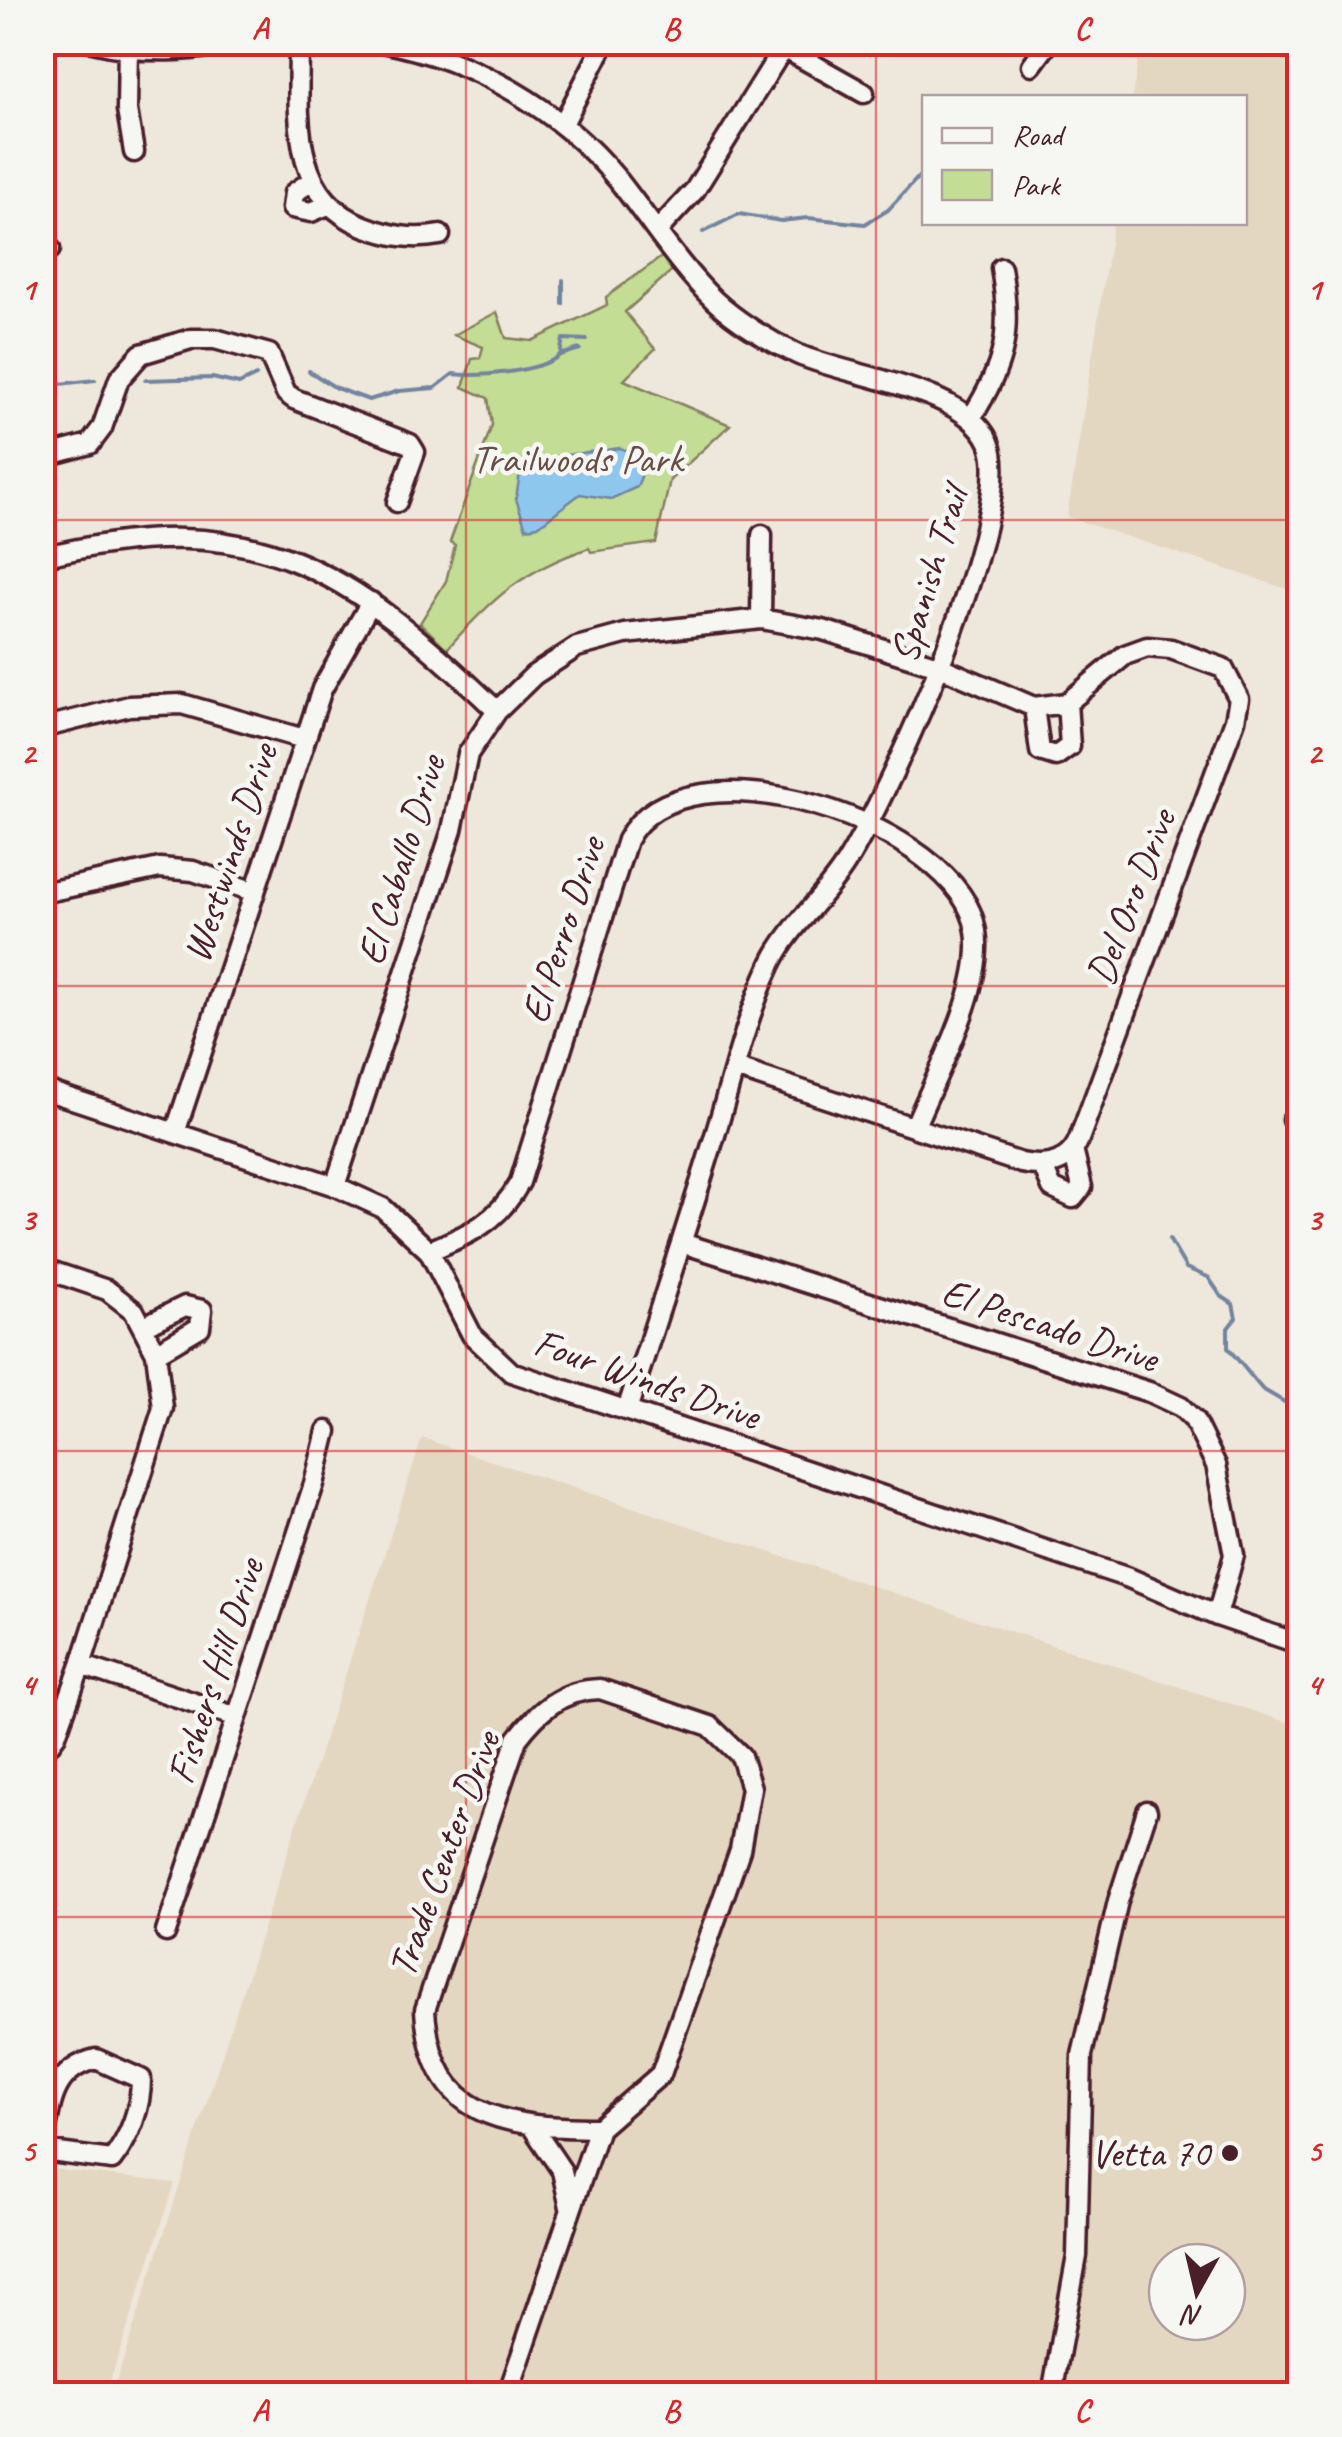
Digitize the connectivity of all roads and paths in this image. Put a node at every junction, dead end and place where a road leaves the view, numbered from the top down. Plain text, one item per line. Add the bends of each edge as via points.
1 (93, 42) edge
2 (244, 42) edge
3 (299, 42) edge
4 (382, 42) edge
5 (605, 42) edge
6 (1049, 42) edge
7 (785, 45) edge
8 (128, 47) edge
9 (433, 47) edge
10 (1032, 65) dead end
11 (864, 92) dead end
12 (563, 124) junction
13 (134, 152) dead end
14 (310, 182) junction
15 (328, 205) junction
16 (658, 230) junction
17 (440, 234) dead end
18 (1002, 268) dead end
19 (972, 418) junction
20 (42, 457) edge
21 (398, 502) dead end
22 (762, 535) dead end
23 (42, 556) edge
24 (371, 602) junction
25 (761, 619) junction
26 (938, 666) junction
27 (1223, 668) joint
28 (497, 710) junction
29 (42, 728) edge
30 (304, 739) junction
31 (868, 826) junction
32 (255, 892) junction
33 (42, 893) edge
34 (736, 1068) junction
35 (42, 1089) edge
36 (1300, 1109) edge
37 (914, 1126) junction
38 (1300, 1130) edge
39 (175, 1133) junction
40 (1073, 1150) junction
41 (1043, 1166) junction
42 (335, 1186) junction
43 (682, 1243) junction
44 (429, 1251) junction
45 (42, 1268) edge
46 (144, 1326) junction
47 (156, 1354) junction
48 (627, 1410) junction
49 (327, 1431) dead end
50 (1217, 1616) junction
51 (1300, 1644) edge
52 (81, 1665) junction
53 (237, 1717) junction
54 (42, 1754) edge
55 (1147, 1811) dead end
56 (166, 1932) dead end
57 (533, 2128) junction
58 (598, 2128) junction
59 (43, 2151) edge
60 (571, 2208) junction
61 (508, 2394) edge
62 (1052, 2394) edge

1 - 8 street
2 - 8 street via 188,52
3 - 14 street via 299,120
4 - 9 street
5 - 12 street
6 - 10 street
7 - 11 street
7 - 16 street via 695,190
8 - 13 street via 126,110
9 - 12 street
12 - 16 street
14 - 15 street
14 - 15 street via 294,192 292,208 311,212
15 - 17 street via 390,236
16 - 19 street via 714,300 756,330 798,354
18 - 19 street via 1009,313 1004,352
19 - 26 street, Spanish Trail via 990,444 996,484
20 - 21 street via 90,444 119,379 141,354 214,339 269,354 294,399 410,444 415,452
22 - 25 street
23 - 24 street via 150,537 206,537 324,572
24 - 28 street
24 - 30 street, Westwinds Drive via 322,689
25 - 26 street, El Caballo Drive via 824,630
25 - 28 street, El Caballo Drive via 624,634 577,647
26 - 27 street, El Caballo Drive via 1050,705 1125,655 1147,648
26 - 31 street, Spanish Trail
27 - 40 street, Del Oro Drive via 1239,700 1235,720
28 - 42 street, El Caballo Drive via 468,754 455,819
29 - 30 street via 129,706 182,704
30 - 32 street, Westwinds Drive
31 - 34 street, Spanish Trail via 826,894 772,961
31 - 37 street, El Perro Drive via 938,872 970,911 976,930 966,1002
31 - 44 street, El Perro Drive via 789,798 736,792 691,795 648,813 627,840 510,1202 483,1228
32 - 33 street via 160,868
32 - 39 street, Westwinds Drive
34 - 37 street, Del Oro Drive
34 - 43 street, Spanish Trail
35 - 39 street, Four Winds Drive
36 - 38 street via 1292,1120
37 - 41 street, Del Oro Drive
39 - 42 street, Four Winds Drive
40 - 41 street
40 - 41 street, Del Oro Drive via 1082,1176 1074,1198 1052,1188
42 - 44 street, Four Winds Drive via 383,1208
43 - 48 street, Spanish Trail
43 - 50 street, El Pescado Drive via 1180,1406 1204,1434 1229,1516 1234,1554
44 - 48 street, Four Winds Drive via 472,1335 496,1363
45 - 46 street via 107,1290
46 - 47 street
46 - 47 street via 186,1306 202,1310 200,1327
47 - 52 street via 163,1408
48 - 50 street, Four Winds Drive via 1128,1578
49 - 53 street, Fishers Hill Drive
50 - 51 street, Four Winds Drive
52 - 53 street
52 - 54 street via 56,1735
53 - 56 street, Fishers Hill Drive
55 - 62 street via 1117,1904 1082,2055 1077,2256
57 - 58 street, Trade Center Drive
57 - 58 street, Trade Center Drive via 461,2100 448,2087 428,2046 425,2010 517,1740 548,1704 600,1689 710,1726 741,1756 751,1788 740,1850 661,2074
57 - 60 street via 562,2172
58 - 60 street
59 - 59 street via 112,2160 130,2129 141,2080 111,2062 76,2064 54,2091
60 - 61 street

